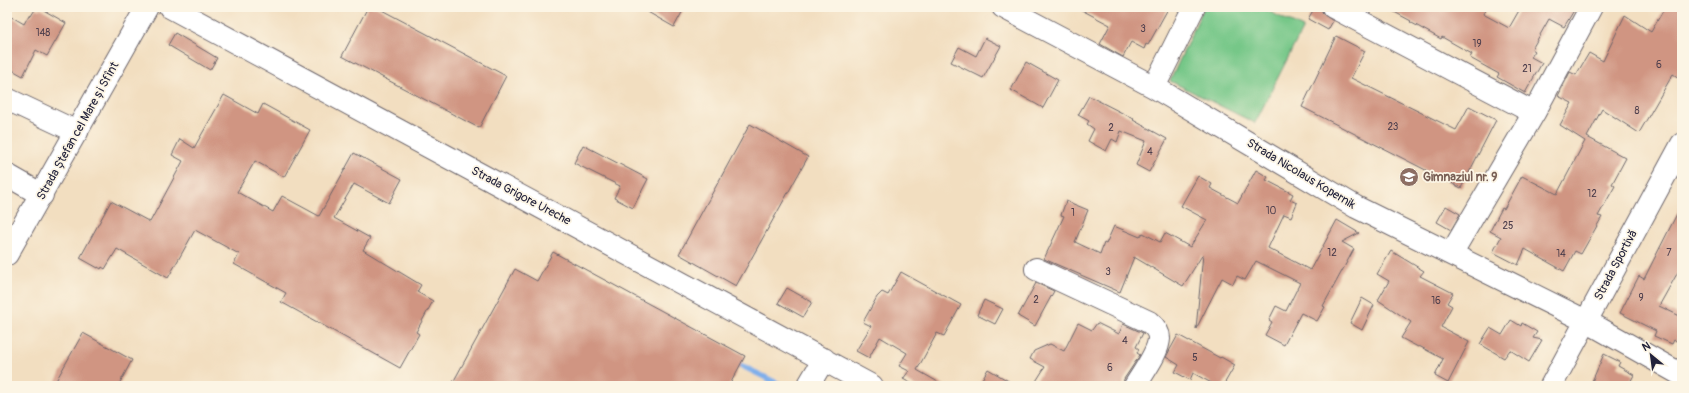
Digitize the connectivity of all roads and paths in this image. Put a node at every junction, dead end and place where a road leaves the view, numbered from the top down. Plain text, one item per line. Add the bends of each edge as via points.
1 (147, 7) edge
2 (170, 7) edge
3 (1003, 7) edge
4 (1194, 7) edge
5 (1333, 7) edge
6 (1591, 7) edge
7 (1026, 13) edge
8 (1154, 87) junction
9 (7, 99) edge
10 (1534, 113) junction
11 (77, 132) junction
12 (1681, 147) edge
13 (7, 176) edge
14 (42, 195) junction
15 (7, 254) edge
16 (1451, 254) junction
17 (1036, 269) dead end
18 (1586, 321) junction
19 (824, 359) junction
20 (1682, 375) edge
21 (808, 386) edge
22 (872, 386) edge
23 (1134, 386) edge
24 (1551, 386) edge

1 - 11 street, Strada Ștefan cel Mare și Sfînt
2 - 19 street, Strada Grigore Ureche
3 - 7 street, Strada Nicolaus Kopernik
4 - 8 street
5 - 10 street
6 - 10 street
7 - 8 street, Strada Nicolaus Kopernik
8 - 16 street, Strada Nicolaus Kopernik via 1356,207
9 - 11 street
10 - 16 street
11 - 14 street, Strada Ștefan cel Mare și Sfînt
12 - 18 street, Strada Sportivă
13 - 14 street
14 - 15 street, Strada Ștefan cel Mare și Sfînt
16 - 18 street, Strada Nicolaus Kopernik
17 - 23 street via 1155,327 1159,338 1157,348
18 - 20 street, Strada Nicolaus Kopernik
18 - 24 street, Strada Sportivă
19 - 21 street
19 - 22 street, Strada Grigore Ureche

